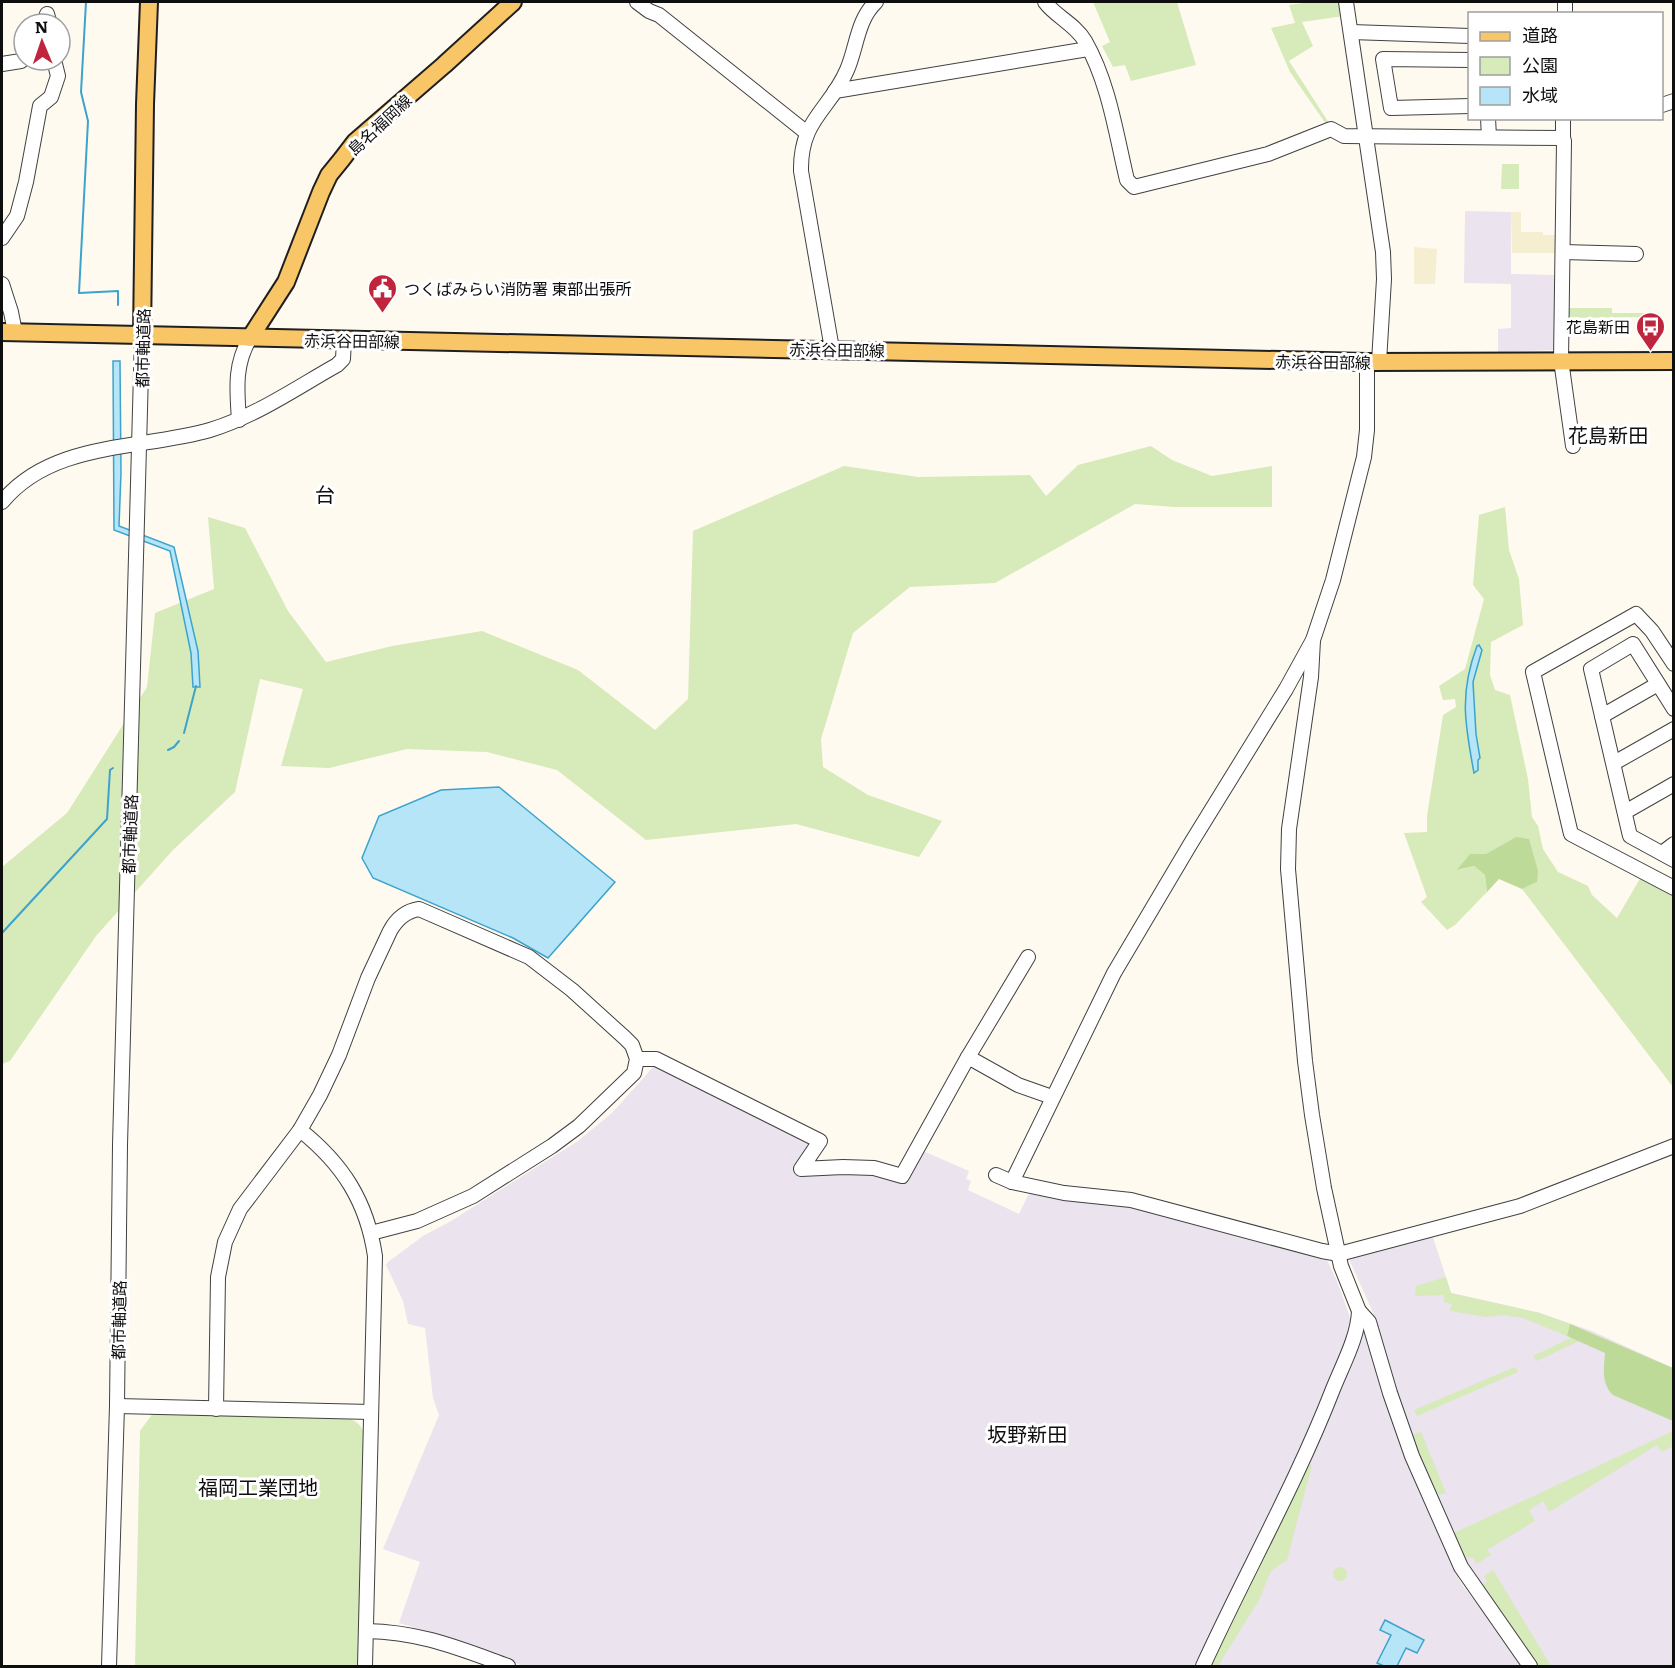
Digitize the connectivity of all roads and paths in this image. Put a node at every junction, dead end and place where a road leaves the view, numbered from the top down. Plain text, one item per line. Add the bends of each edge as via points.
1 (149, 2) edge
2 (513, 2) edge
3 (637, 2) edge
4 (876, 2) edge
5 (1045, 2) edge
6 (1346, 2) edge
7 (654, 6) edge
8 (1351, 32) junction
9 (1432, 34) junction
10 (1468, 36) edge
11 (1088, 49) junction
12 (1431, 58) junction
13 (1468, 60) edge
14 (57, 72) edge
15 (835, 91) junction
16 (1468, 106) edge
17 (1488, 120) edge
18 (1563, 120) edge
19 (807, 133) junction
20 (1365, 135) junction
21 (1489, 137) junction
22 (1563, 138) junction
23 (2, 238) edge
24 (1563, 252) junction
25 (1636, 254) dead end
26 (2, 284) edge
27 (8, 332) edge
28 (142, 336) junction
29 (250, 338) junction
30 (344, 339) junction
31 (832, 349) junction
32 (1561, 360) junction
33 (1674, 360) edge
34 (1373, 362) junction
35 (239, 420) junction
36 (141, 445) junction
37 (1573, 446) dead end
38 (2, 501) edge
39 (1601, 634) junction
40 (1313, 640) junction
41 (1614, 656) junction
42 (1674, 664) edge
43 (1658, 684) junction
44 (1674, 709) edge
45 (1602, 716) junction
46 (1674, 729) edge
47 (1614, 764) junction
48 (1674, 784) edge
49 (1625, 812) junction
50 (1674, 844) edge
51 (1668, 856) edge
52 (1674, 888) edge
53 (1028, 957) dead end
54 (969, 1057) junction
55 (637, 1059) junction
56 (1052, 1097) junction
57 (300, 1131) junction
58 (1674, 1146) edge
59 (996, 1174) dead end
60 (1012, 1182) junction
61 (371, 1233) junction
62 (1339, 1254) junction
63 (1359, 1311) junction
64 (117, 1406) junction
65 (216, 1409) junction
66 (371, 1412) junction
67 (366, 1631) junction
68 (109, 1666) edge
69 (365, 1666) edge
70 (508, 1666) edge
71 (1203, 1666) edge
72 (1530, 1666) edge

1 - 28 main road, 都市軸道路
2 - 29 main road, 島名福岡線 via 355,142 329,175 286,282
3 - 7 street
4 - 15 street via 864,18 847,72
5 - 11 street via 1082,36
6 - 8 street
7 - 19 street via 659,15
8 - 9 street
8 - 20 street
9 - 10 street
9 - 12 street
11 - 15 street
11 - 20 street via 1103,83 1127,180 1134,187 1268,154 1331,129 1344,136
12 - 13 street
12 - 16 street via 1383,59 1391,108
14 - 23 street via 51,97 40,106 20,205
15 - 19 street
17 - 21 street
18 - 22 street
19 - 31 street via 801,171
20 - 21 street
20 - 34 street via 1384,279
21 - 22 street
22 - 24 street
24 - 25 street
24 - 32 street
26 - 27 street via 11,312
27 - 28 main road, 赤浜谷田部線
28 - 29 main road, 赤浜谷田部線
28 - 36 street, 都市軸道路
29 - 30 main road, 赤浜谷田部線
29 - 35 street via 237,372
30 - 31 main road, 赤浜谷田部線
30 - 35 street via 343,359 338,365
31 - 34 main road, 赤浜谷田部線
32 - 33 main road, 赤浜谷田部線
32 - 34 main road, 赤浜谷田部線
32 - 37 street
34 - 40 street via 1364,457 1333,580
35 - 36 street
36 - 38 street via 88,453 50,464
36 - 64 street, 都市軸道路 via 120,1145
39 - 41 street
39 - 42 street via 1636,614
39 - 52 street via 1533,672 1571,834
40 - 56 street via 1118,964
40 - 62 street via 1289,830 1288,868 1305,1062 1324,1188
41 - 43 street via 1633,644
41 - 45 street via 1591,669
43 - 44 street
43 - 45 street
45 - 47 street
46 - 47 street
47 - 49 street
48 - 49 street
49 - 51 street via 1630,836
50 - 51 street
53 - 54 street
54 - 55 street via 902,1176 874,1168 801,1169 820,1141 656,1059
54 - 56 street via 1018,1084
55 - 57 street via 625,1038 539,964 425,911 413,910 390,931 339,1055
55 - 61 street via 634,1073 614,1094 552,1146 473,1196 417,1221
56 - 60 street
57 - 61 street via 338,1166 361,1204
57 - 65 street via 240,1209 225,1242 218,1277
58 - 62 street via 1520,1206
59 - 60 street
60 - 62 street via 1064,1193 1131,1200
61 - 66 street via 375,1266
62 - 63 street
63 - 71 street via 1356,1329 1316,1433
63 - 72 street via 1369,1322 1412,1456 1461,1567
64 - 65 street
64 - 68 street, 都市軸道路
65 - 66 street
66 - 67 street
67 - 69 street
67 - 70 street via 435,1640

